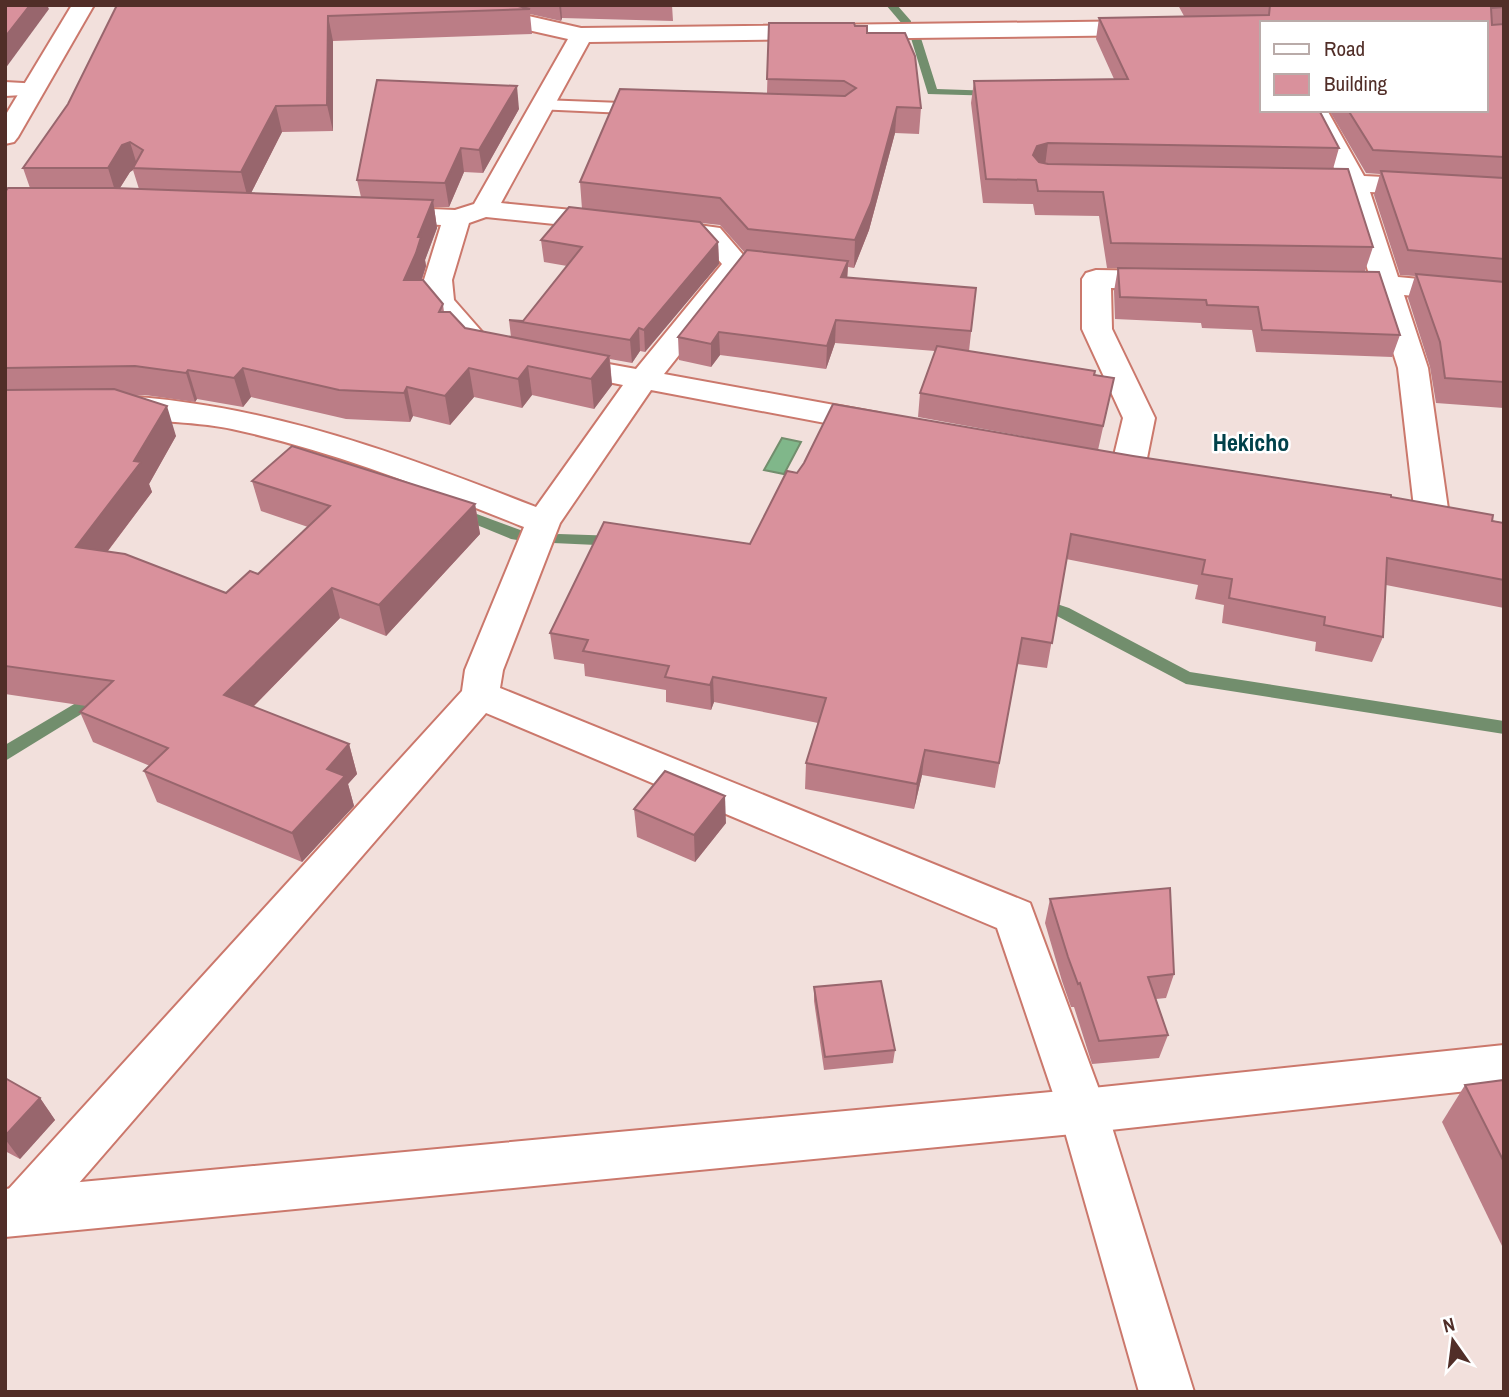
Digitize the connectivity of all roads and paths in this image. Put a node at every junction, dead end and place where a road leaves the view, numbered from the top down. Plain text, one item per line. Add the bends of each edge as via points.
1 (83, 5) edge
2 (497, 5) edge
3 (867, 5) edge
4 (1166, 28) edge
5 (880, 30) junction
6 (581, 35) junction
7 (5, 89) edge
8 (33, 89) junction
9 (542, 105) junction
10 (666, 109) edge
11 (1316, 112) edge
12 (5, 137) edge
13 (1271, 179) edge
14 (1354, 182) junction
15 (1504, 191) edge
16 (484, 209) junction
17 (360, 214) edge
18 (457, 218) junction
19 (1193, 280) edge
20 (1304, 282) edge
21 (1388, 287) junction
22 (1504, 296) edge
23 (642, 381) junction
24 (92, 407) edge
25 (912, 429) edge
26 (1128, 468) edge
27 (1468, 521) edge
28 (543, 522) junction
29 (480, 695) junction
30 (1504, 1066) edge
31 (1083, 1111) junction
32 (14, 1212) edge
33 (1167, 1392) edge

1 - 8 street
2 - 6 street via 501,17
3 - 5 street
4 - 5 street
5 - 6 street
6 - 9 street
7 - 8 street
8 - 12 street
9 - 10 lane
9 - 16 street
11 - 14 street
13 - 14 street
14 - 15 street
14 - 21 street
16 - 18 street
16 - 23 street via 710,234 750,265
17 - 18 street
18 - 23 street via 438,280 440,302 481,349
19 - 26 street via 1096,279 1097,329 1139,418
20 - 21 street
21 - 22 street
21 - 27 street via 1413,368 1419,514
23 - 25 street
23 - 28 street
24 - 28 street via 145,407 244,422 346,446
28 - 29 street via 484,670
29 - 31 street via 1014,916
29 - 32 street
30 - 31 street
31 - 32 street
31 - 33 street

